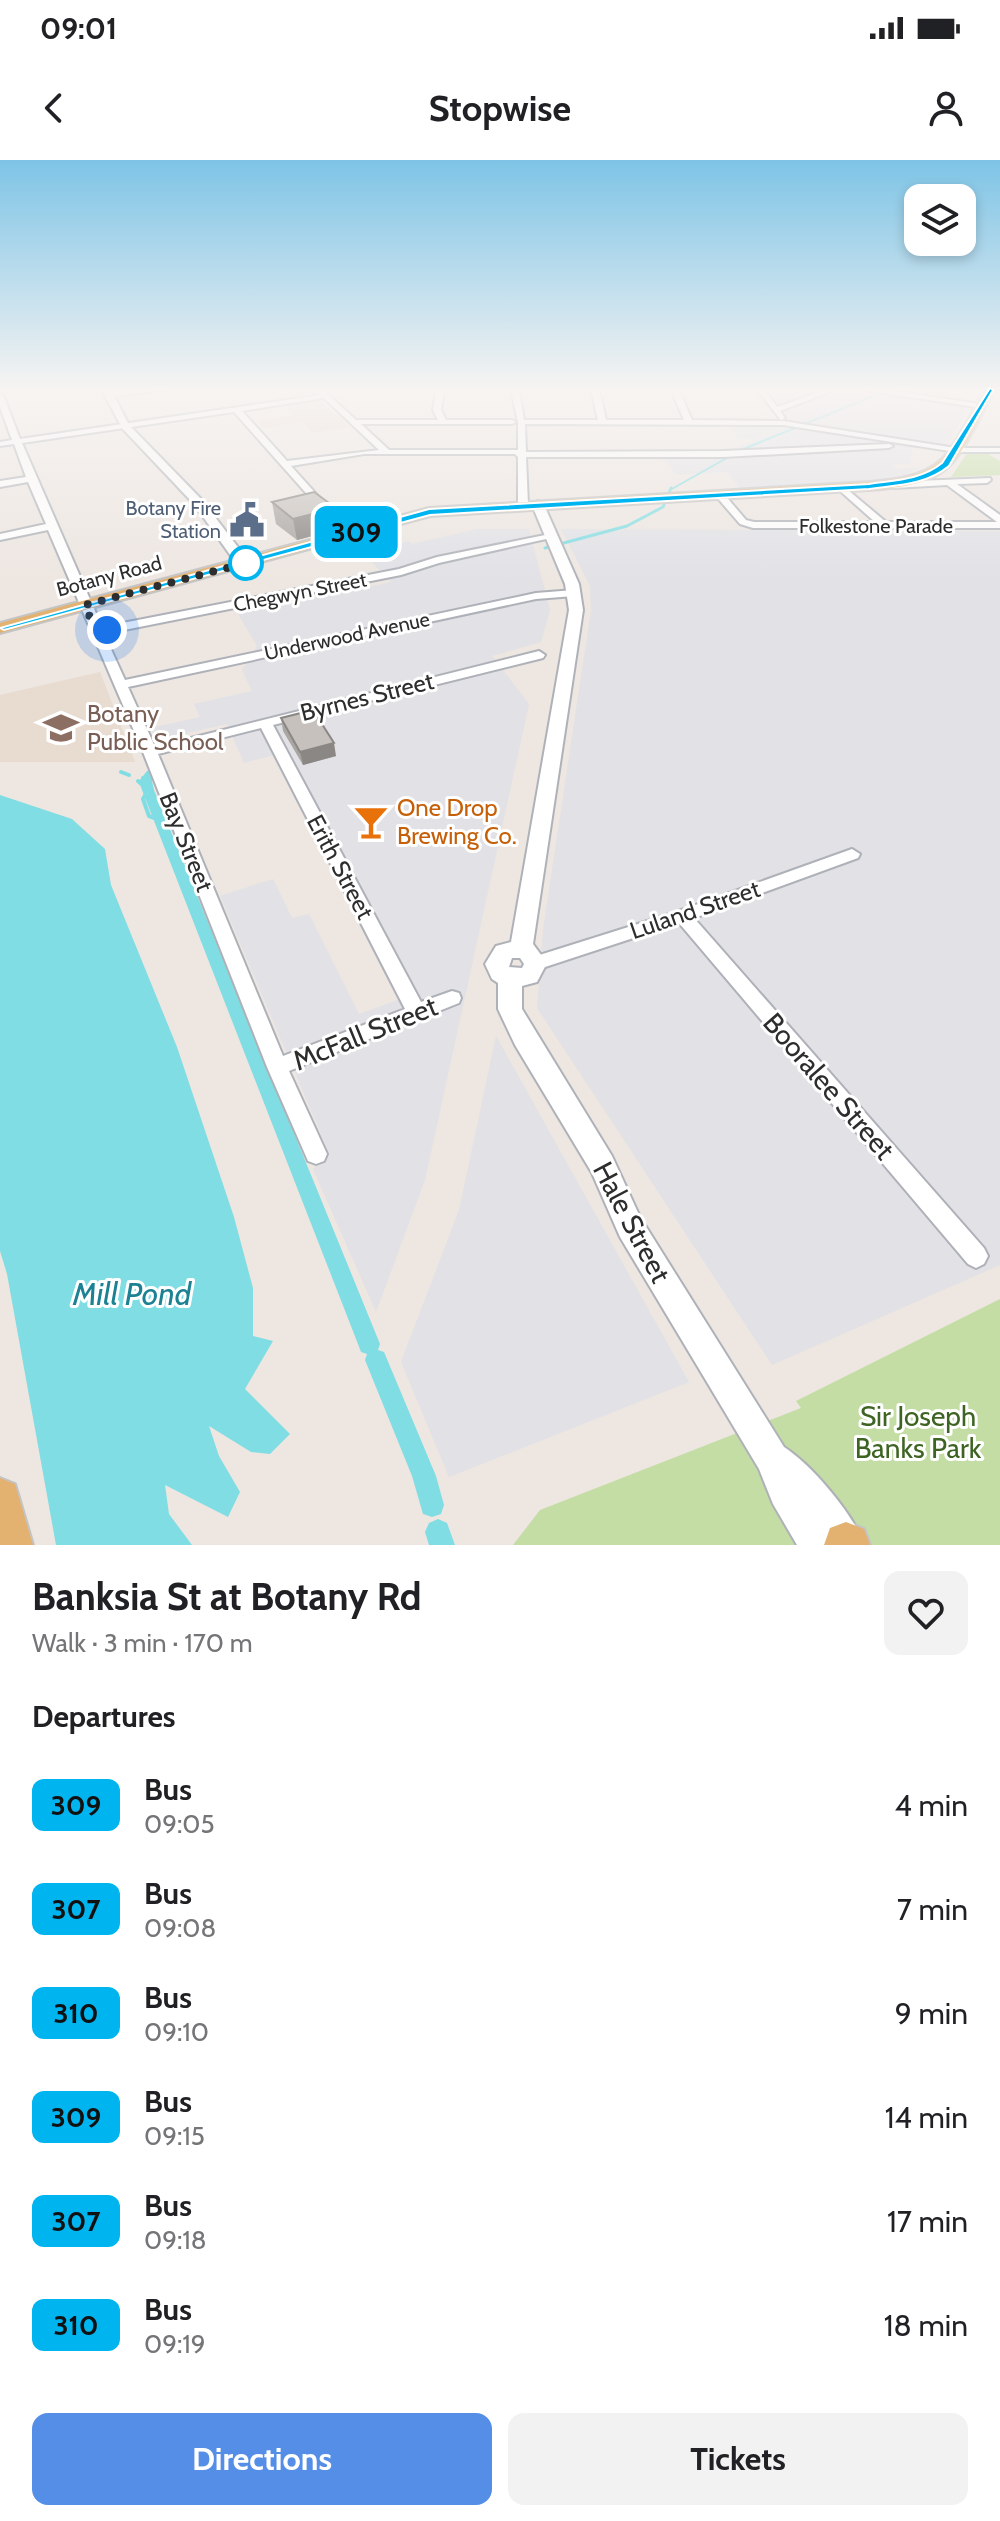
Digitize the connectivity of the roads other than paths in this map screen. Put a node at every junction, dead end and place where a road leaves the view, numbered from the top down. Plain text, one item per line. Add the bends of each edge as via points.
1 (21, 455) edge
2 (153, 455) edge
3 (277, 455) edge
4 (365, 455) edge
5 (519, 455) edge
6 (952, 455) edge
7 (285, 464) junction
8 (935, 474) junction
9 (31, 479) junction
10 (1000, 479) edge
11 (987, 480) junction
12 (0, 484) edge
13 (951, 484) junction
14 (893, 485) junction
15 (842, 488) junction
16 (720, 495) junction
17 (530, 505) junction
18 (1000, 523) edge
19 (52, 526) junction
20 (885, 526) junction
21 (358, 532) junction
22 (0, 537) edge
23 (550, 537) junction
24 (243, 563) junction
25 (568, 593) junction
26 (85, 605) junction
27 (0, 628) edge
28 (96, 632) junction
29 (539, 655) dead end
30 (121, 685) junction
31 (264, 722) junction
32 (150, 752) junction
33 (852, 854) dead end
34 (682, 916) junction
35 (529, 956) junction
36 (452, 998) dead end
37 (416, 1012) junction
38 (277, 1067) junction
39 (316, 1154) dead end
40 (976, 1256) dead end
41 (763, 1444) junction
42 (0, 1499) edge
43 (11, 1545) edge
44 (818, 1545) edge
45 (847, 1545) edge

1 - 9 street, Bay Street
2 - 24 street via 198,502
3 - 7 street
4 - 7 street
5 - 17 street
6 - 8 main road
7 - 21 street via 325,509
8 - 11 street
8 - 14 main road, Botany Road
9 - 12 street
9 - 19 street, Bay Street
10 - 11 street
11 - 13 street
13 - 14 street
13 - 18 street
14 - 15 main road, Botany Road
15 - 16 main road, Botany Road
15 - 20 street
16 - 17 main road, Botany Road
16 - 20 street, Folkestone Parade via 743,522 753,525
17 - 21 main road, Botany Road via 429,512
17 - 23 street via 545,515
18 - 20 street, Folkestone Parade
19 - 22 street
19 - 26 street, Bay Street
21 - 24 main road, Botany Road
23 - 25 street
23 - 28 street, Chegwyn Street
24 - 26 main road, Botany Road
25 - 30 street, Underwood Avenue
25 - 35 street via 576,610
26 - 27 main road, Botany Road
26 - 28 street, Bay Street
28 - 30 street, Bay Street
29 - 31 street, Byrnes Street
30 - 32 street, Bay Street
31 - 32 street, Byrnes Street
31 - 37 street, Erith Street
32 - 38 street, Bay Street
33 - 34 street, Luland Street
34 - 35 street, Luland Street
34 - 40 street, Booralee Street
35 - 41 street, Hale Street via 529,976 510,979 510,1009 602,1165 630,1227
36 - 37 street, McFall Street
37 - 38 street, McFall Street
38 - 39 street, Bay Street
41 - 44 street, Hale Street
41 - 45 street, Hale Street
42 - 43 main road

